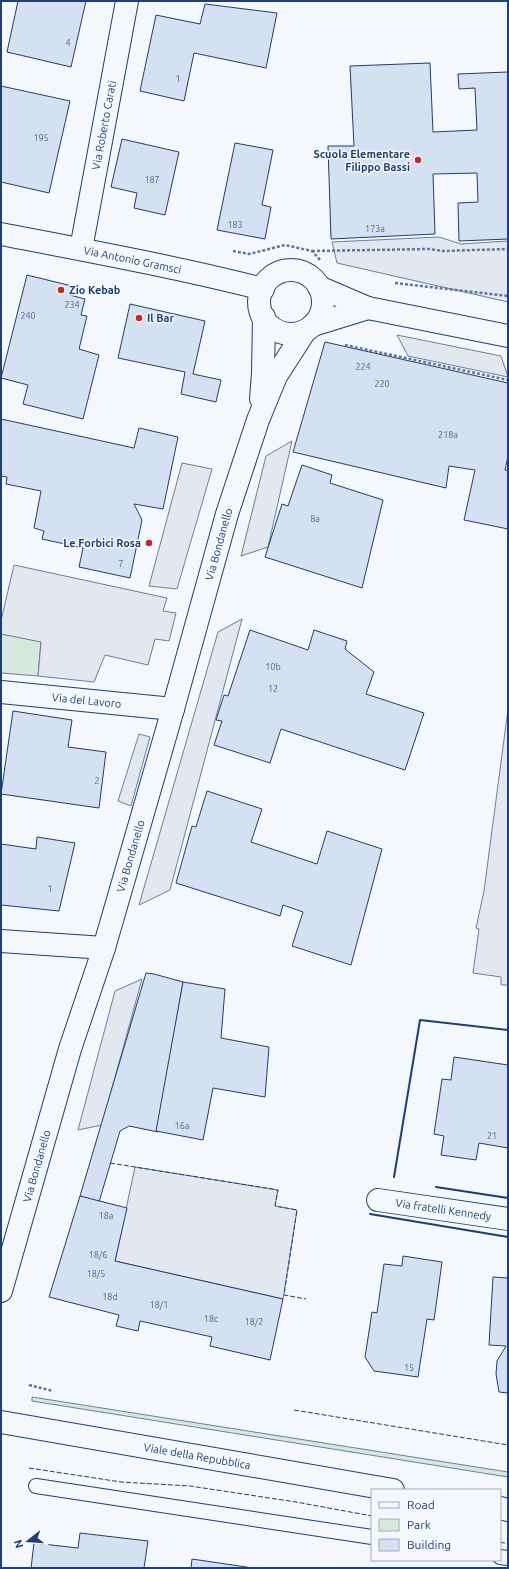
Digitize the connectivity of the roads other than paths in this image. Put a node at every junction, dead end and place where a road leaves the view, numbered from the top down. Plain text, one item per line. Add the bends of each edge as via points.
1 (127, 1) edge
2 (1, 234) edge
3 (81, 249) junction
4 (319, 287) junction
5 (263, 289) junction
6 (368, 308) junction
7 (264, 317) junction
8 (309, 328) junction
9 (508, 336) edge
10 (258, 420) junction
11 (1, 692) edge
12 (173, 709) junction
13 (1, 941) edge
14 (104, 948) junction
15 (378, 1200) dead end
16 (508, 1220) edge
17 (1, 1291) edge
18 (1, 1422) edge
19 (36, 1486) dead end
20 (387, 1489) edge
21 (371, 1537) edge

1 - 3 street, Via Roberto Carati
2 - 3 street, Via Antonio Gramsci
3 - 5 street, Via Antonio Gramsci
4 - 5 street via 306,273 287,270 271,277
4 - 6 street
4 - 8 street via 323,296 323,306 320,316
5 - 7 street via 260,294 260,306
6 - 8 street
6 - 9 street
7 - 8 street via 268,324 281,332 297,334
7 - 10 street, Via Bondanello via 263,376
8 - 10 street, Via Bondanello via 276,376
10 - 12 street, Via Bondanello via 227,514
11 - 12 street, Via del Lavoro
12 - 14 street, Via Bondanello
13 - 14 street
14 - 17 street, Via Bondanello via 70,1049
15 - 16 street, Via fratelli Kennedy
18 - 20 street, Viale della Repubblica
19 - 21 lane

